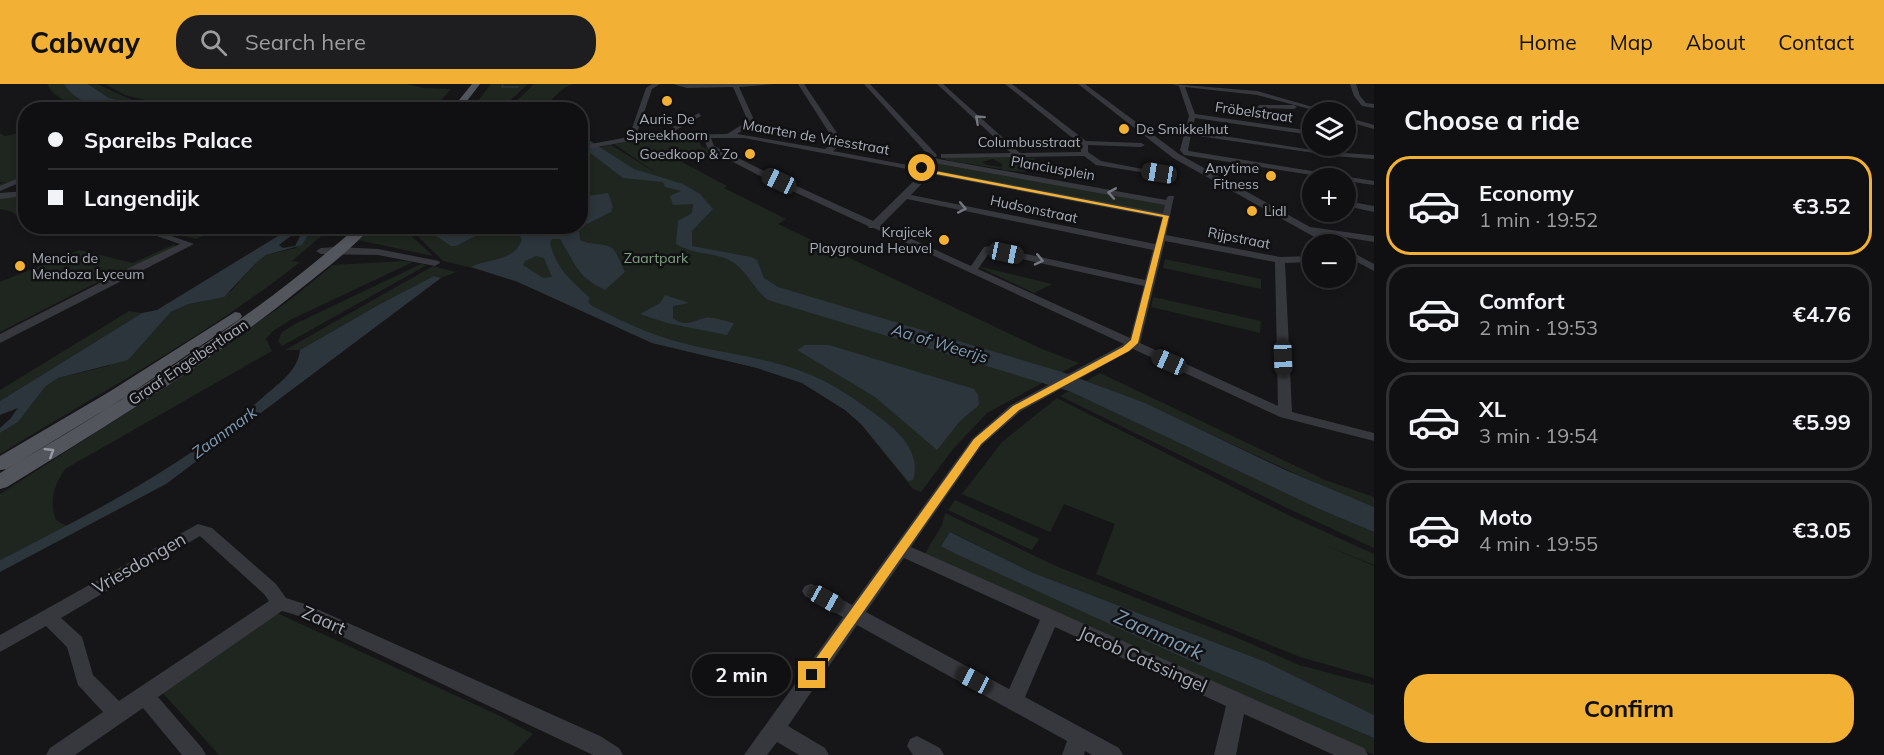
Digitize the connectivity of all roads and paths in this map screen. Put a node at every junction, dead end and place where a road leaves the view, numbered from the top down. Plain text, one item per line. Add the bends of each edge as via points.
1 (657, 84) edge
2 (676, 84) edge
3 (736, 84) edge
4 (772, 84) edge
5 (801, 84) edge
6 (867, 84) edge
7 (940, 84) edge
8 (1008, 84) edge
9 (1081, 84) edge
10 (1175, 84) edge
11 (1181, 84) edge
12 (1353, 84) edge
13 (480, 86) edge
14 (1357, 96) junction
15 (1374, 98) edge
16 (463, 102) edge
17 (471, 102) edge
18 (1302, 104) edge
19 (1302, 106) edge
20 (1374, 106) edge
21 (1259, 107) dead end
22 (699, 115) dead end
23 (1192, 116) junction
24 (1356, 122) edge
25 (1374, 127) edge
26 (1302, 132) edge
27 (1189, 133) junction
28 (706, 136) junction
29 (730, 136) junction
30 (670, 137) junction
31 (632, 138) junction
32 (1084, 143) junction
33 (1141, 145) dead end
34 (588, 146) edge
35 (1302, 149) edge
36 (826, 152) junction
37 (1086, 154) junction
38 (1018, 155) junction
39 (1348, 156) edge
40 (932, 158) junction
41 (1374, 160) edge
42 (926, 170) junction
43 (1159, 173) dead end
44 (18, 181) edge
45 (1374, 183) edge
46 (0, 189) edge
47 (18, 194) edge
48 (0, 196) edge
49 (905, 196) junction
50 (1356, 206) edge
51 (1374, 209) edge
52 (1166, 216) junction
53 (872, 225) junction
54 (1307, 230) junction
55 (159, 234) edge
56 (344, 234) edge
57 (355, 234) edge
58 (1314, 234) edge
59 (1374, 239) edge
60 (1160, 242) junction
61 (332, 251) junction
62 (1302, 259) edge
63 (1356, 259) edge
64 (1280, 260) junction
65 (435, 263) dead end
66 (1374, 268) edge
67 (972, 271) junction
68 (1149, 284) junction
69 (0, 339) edge
70 (1131, 345) junction
71 (1285, 414) junction
72 (1374, 437) edge
73 (0, 464) edge
74 (0, 482) edge
75 (900, 549) junction
76 (812, 591) dead end
77 (280, 603) junction
78 (854, 615) junction
79 (47, 616) junction
80 (1050, 617) junction
81 (0, 644) edge
82 (144, 695) junction
83 (1014, 701) junction
84 (1237, 701) junction
85 (117, 713) junction
86 (774, 729) junction
87 (1076, 746) edge
88 (57, 755) edge
89 (195, 755) edge
90 (612, 755) edge
91 (755, 755) edge
92 (818, 755) edge
93 (1112, 755) edge
94 (1225, 755) edge
95 (1358, 755) edge

1 - 31 street via 650,88
2 - 3 street
3 - 4 street
3 - 29 street via 752,122
5 - 36 street via 838,142
6 - 40 street
38 -> 7 street
8 - 32 street
9 - 54 street via 1176,156
10 - 11 street
11 - 18 street via 1266,92
11 - 23 street
12 - 14 street
13 - 16 main road
13 - 17 main road
14 - 15 street
14 - 20 street via 1364,105
19 - 21 street
22 - 30 street via 673,129
23 - 26 street, Fröbelstraat
23 - 27 street
24 - 25 street
27 - 35 street
27 - 45 street via 1184,150 1187,153
28 - 29 street, Maarten de Vriesstraat
28 - 30 street, Maarten de Vriesstraat
28 - 53 street via 714,149
29 - 36 street, Maarten de Vriesstraat
30 - 31 street, Maarten de Vriesstraat
31 - 34 street, Maarten de Vriesstraat
32 - 33 street
32 - 37 street
36 - 42 street, Maarten de Vriesstraat
37 - 38 street, Columbusstraat
37 - 43 street, Columbusstraat via 1101,164
38 - 40 street, Columbusstraat
39 - 41 street
40 - 42 street
52 -> 40 street, Planciusplein via 1170,201
42 - 49 street
42 - 52 street, Planciusplein
44 - 46 street
47 - 48 street
49 - 53 street
49 -> 60 street, Hudsonstraat
50 - 51 street
52 - 60 street
53 - 67 street
54 - 58 street
54 - 59 street
55 - 69 street via 189,243
56 - 61 main road, Graaf Engelbertlaan
57 - 61 main road, Graaf Engelbertlaan
60 - 64 street, Rijpstraat
60 - 68 street
61 - 65 street
61 - 73 main road, Graaf Engelbertlaan via 115,396
74 -> 61 main road, Graaf Engelbertlaan via 216,345
62 - 64 street, Rijpstraat
63 - 66 street
64 - 71 street
67 -> 68 street via 990,249
67 - 70 street
68 - 70 street via 1138,334
70 - 71 street
70 - 75 street via 1016,408 977,442
71 - 72 street
75 - 78 street
75 - 80 street, Jacob Catssingel
76 - 78 street
77 - 79 street, Vriesdongen via 270,589 206,532 198,530
77 - 82 street
77 - 90 street, Zaart via 593,743
78 - 83 street
78 - 86 street
79 - 81 street, Vriesdongen
79 - 85 street via 75,643 85,679
80 - 83 street
80 - 84 street, Jacob Catssingel
82 - 85 street
82 - 89 street
83 - 87 street
84 - 94 street
84 - 95 street, Jacob Catssingel
85 - 88 street
86 - 91 street
86 - 92 street
87 - 93 street

